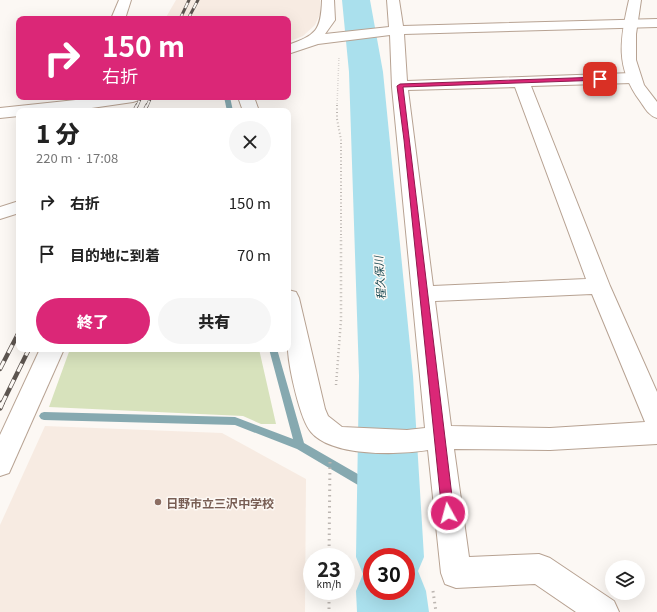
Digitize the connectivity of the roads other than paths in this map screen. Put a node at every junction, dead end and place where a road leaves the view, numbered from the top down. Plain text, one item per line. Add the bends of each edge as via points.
1 (125, 0) edge
2 (328, 0) edge
3 (393, 0) edge
4 (635, 0) edge
5 (119, 16) edge
6 (657, 23) edge
7 (630, 24) junction
8 (397, 32) junction
9 (314, 40) junction
10 (291, 49) edge
11 (632, 78) junction
12 (521, 81) junction
13 (400, 86) junction
14 (98, 100) edge
15 (86, 101) edge
16 (40, 108) edge
17 (16, 111) edge
18 (0, 113) edge
19 (657, 113) edge
20 (16, 208) edge
21 (0, 213) edge
22 (599, 286) junction
23 (424, 294) junction
24 (291, 312) edge
25 (51, 352) edge
26 (657, 420) edge
27 (657, 433) edge
28 (439, 437) junction
29 (0, 464) edge
30 (603, 612) edge

1 - 5 street
2 - 9 street via 328,20
3 - 8 street
4 - 7 street
6 - 7 street
7 - 8 street
7 - 11 street via 627,55
8 - 9 street via 340,35
8 - 13 street
9 - 10 street
11 - 12 street
11 - 19 street
12 - 13 street
12 - 22 street
13 - 23 street
14 - 15 street
15 - 16 street
17 - 18 street
20 - 21 street
22 - 23 street
22 - 26 street
23 - 28 street
24 - 28 street via 312,409 319,424 336,436 407,442
25 - 29 street
27 - 28 street via 550,439
28 - 30 street via 456,573 539,569

